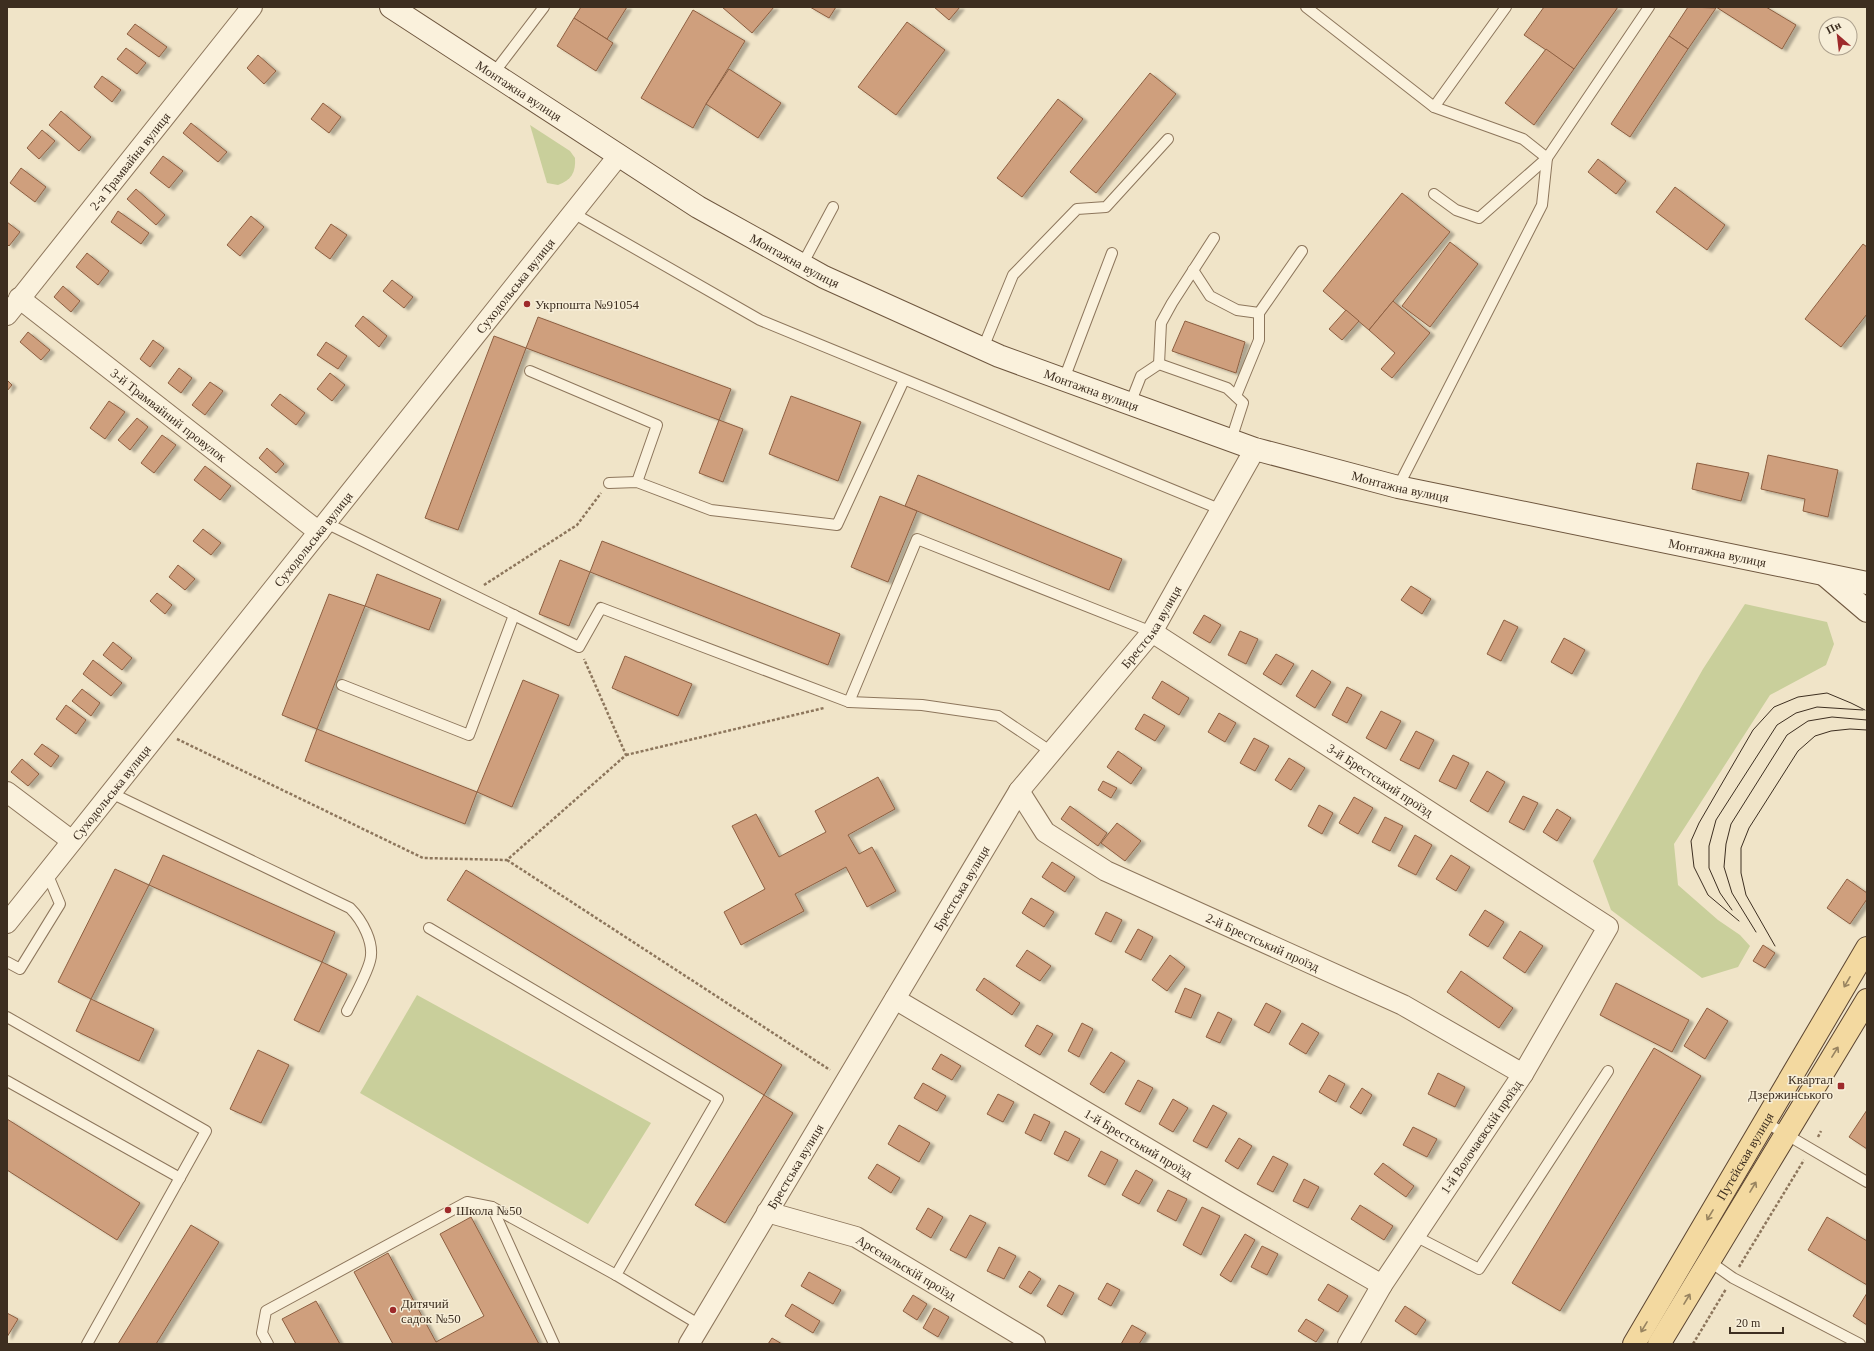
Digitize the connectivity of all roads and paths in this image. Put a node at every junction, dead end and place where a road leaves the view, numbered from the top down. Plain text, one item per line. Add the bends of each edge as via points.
1 (252, 7) edge
2 (391, 7) edge
3 (544, 7) edge
4 (1306, 7) edge
5 (1506, 7) edge
6 (1649, 7) edge
7 (493, 74) junction
8 (1434, 107) junction
9 (1168, 139) dead end
10 (619, 155) junction
11 (1547, 158) junction
12 (1434, 194) dead end
13 (833, 207) dead end
14 (573, 213) junction
15 (1214, 238) dead end
16 (1302, 251) dead end
17 (1112, 253) dead end
18 (802, 265) junction
19 (1193, 270) junction
20 (19, 298) junction
21 (1259, 313) junction
22 (7, 315) edge
23 (983, 348) junction
24 (1159, 364) junction
25 (530, 371) dead end
26 (1064, 379) junction
27 (904, 380) junction
28 (1236, 396) junction
29 (1130, 404) junction
30 (1231, 440) junction
31 (1256, 449) junction
32 (637, 482) junction
33 (609, 483) joint
34 (1398, 487) junction
35 (1222, 510) junction
36 (322, 527) junction
37 (1823, 574) junction
38 (1867, 583) edge
39 (470, 594) junction
40 (1867, 611) edge
41 (514, 615) junction
42 (1152, 632) junction
43 (579, 647) junction
44 (342, 685) dead end
45 (850, 702) junction
46 (160, 731) junction
47 (1052, 753) junction
48 (626, 755) junction
49 (1019, 791) junction
50 (7, 792) edge
51 (111, 793) junction
52 (72, 841) junction
53 (507, 860) junction
54 (47, 873) junction
55 (7, 923) edge
56 (1608, 927) joint
57 (429, 928) dead end
58 (1867, 948) edge
59 (7, 962) edge
60 (895, 999) junction
61 (1867, 1000) edge
62 (347, 1012) dead end
63 (7, 1017) edge
64 (1608, 1071) dead end
65 (833, 1072) dead end
66 (1524, 1074) junction
67 (7, 1081) edge
68 (1765, 1122) junction
69 (1821, 1131) dead end
70 (1785, 1134) junction
71 (1810, 1149) junction
72 (180, 1178) junction
73 (1867, 1182) edge
74 (492, 1207) junction
75 (767, 1212) junction
76 (1415, 1236) junction
77 (1709, 1261) junction
78 (616, 1275) junction
79 (1733, 1278) junction
80 (1382, 1285) junction
81 (700, 1325) junction
82 (87, 1344) edge
83 (268, 1344) edge
84 (554, 1344) edge
85 (689, 1344) edge
86 (1035, 1344) edge
87 (1348, 1344) edge
88 (1634, 1344) edge
89 (1659, 1344) edge
90 (1693, 1344) edge
91 (1860, 1344) edge

1 - 20 street, 2-а Трамвайна вулиця
2 - 7 street, Монтажна вулиця
3 - 7 lane
4 - 8 lane
5 - 8 lane
6 - 11 lane
7 - 10 street, Монтажна вулиця
8 - 11 lane via 1523,139
9 - 23 lane via 1106,207 1077,209 1014,275
10 - 14 street, Суходольська вулиця
10 - 18 street, Монтажна вулиця via 698,207
11 - 12 lane via 1479,218 1456,210
11 - 34 lane via 1542,205
13 - 18 lane
14 - 27 lane via 760,320
14 - 36 street, Суходольська вулиця
15 - 19 lane
16 - 21 lane
17 - 26 lane
18 - 23 street, Монтажна вулиця
19 - 21 lane via 1210,296 1237,310
19 - 24 lane via 1161,323
20 - 22 street, 2-а Трамвайна вулиця
20 - 36 street, 3-й Трамвайний провулок
21 - 28 lane via 1259,340
23 - 26 street, Монтажна вулиця
24 - 28 lane via 1227,388
24 - 29 lane via 1141,376
25 - 32 lane via 657,425
26 - 29 street, Монтажна вулиця
27 - 32 lane via 837,525 711,510
27 - 35 lane
28 - 30 lane via 1243,403
29 - 30 street, Монтажна вулиця
30 - 31 street, Монтажна вулиця
31 - 34 street, Монтажна вулиця
31 - 35 street, Брестська вулиця
32 - 33 lane
33 - 39 path via 577,525
34 - 37 street, Монтажна вулиця
35 - 42 street, Брестська вулиця
36 - 39 lane
36 - 46 street, Суходольська вулиця
37 - 38 street, Монтажна вулиця
37 - 40 street
39 - 41 lane
41 - 43 lane
41 - 44 lane via 469,735
42 - 45 lane via 917,539
42 - 47 street, Брестська вулиця
42 - 56 street, 3-й Брестський проїзд
43 - 45 lane via 601,608
43 - 48 path
45 - 47 lane via 922,705 998,716
45 - 48 path
46 - 51 street, Суходольська вулиця
46 - 53 path via 423,858
47 - 49 street, Брестська вулиця
48 - 53 path
49 - 60 street, Брестська вулиця
49 - 66 street, 2-й Брестський проїзд via 1045,832 1106,871 1403,1005
50 - 52 street
51 - 52 street, Суходольська вулиця
51 - 62 lane via 350,908 360,918 369,940 370,960
52 - 54 street, Суходольська вулиця
53 - 65 path
54 - 55 street, Суходольська вулиця
54 - 59 lane via 60,904 20,969
56 - 66 street, 1-й Волочаєвскій проїзд
57 - 78 lane via 718,1099
58 -> 68 main road, Путєйская вулиця
60 - 75 street, Брестська вулиця
60 - 80 street, 1-й Брестський проїзд via 1233,1200
70 -> 61 main road, Путєйская вулиця
63 - 72 lane via 206,1131
64 - 76 lane via 1479,1269
66 - 76 street, 1-й Волочаєвскій проїзд
67 - 72 lane
68 - 70 lane
68 -> 88 main road, Путєйская вулиця
69 - 71 path
70 - 71 lane
77 -> 70 main road, Путєйская вулиця
71 - 73 lane
71 - 79 path
72 - 82 lane
74 - 78 lane
74 - 83 lane via 467,1202 266,1311 262,1333
74 - 84 lane
75 - 81 street, Брестська вулиця
75 - 86 street, Арсєнальскій проїзд via 856,1237
76 - 80 street, 1-й Волочаєвскій проїзд
77 - 79 lane
89 -> 77 main road, Путєйская вулиця
78 - 81 lane
79 - 90 path
79 - 91 lane
80 - 87 street, 1-й Волочаєвскій проїзд
81 - 85 street, Брестська вулиця

